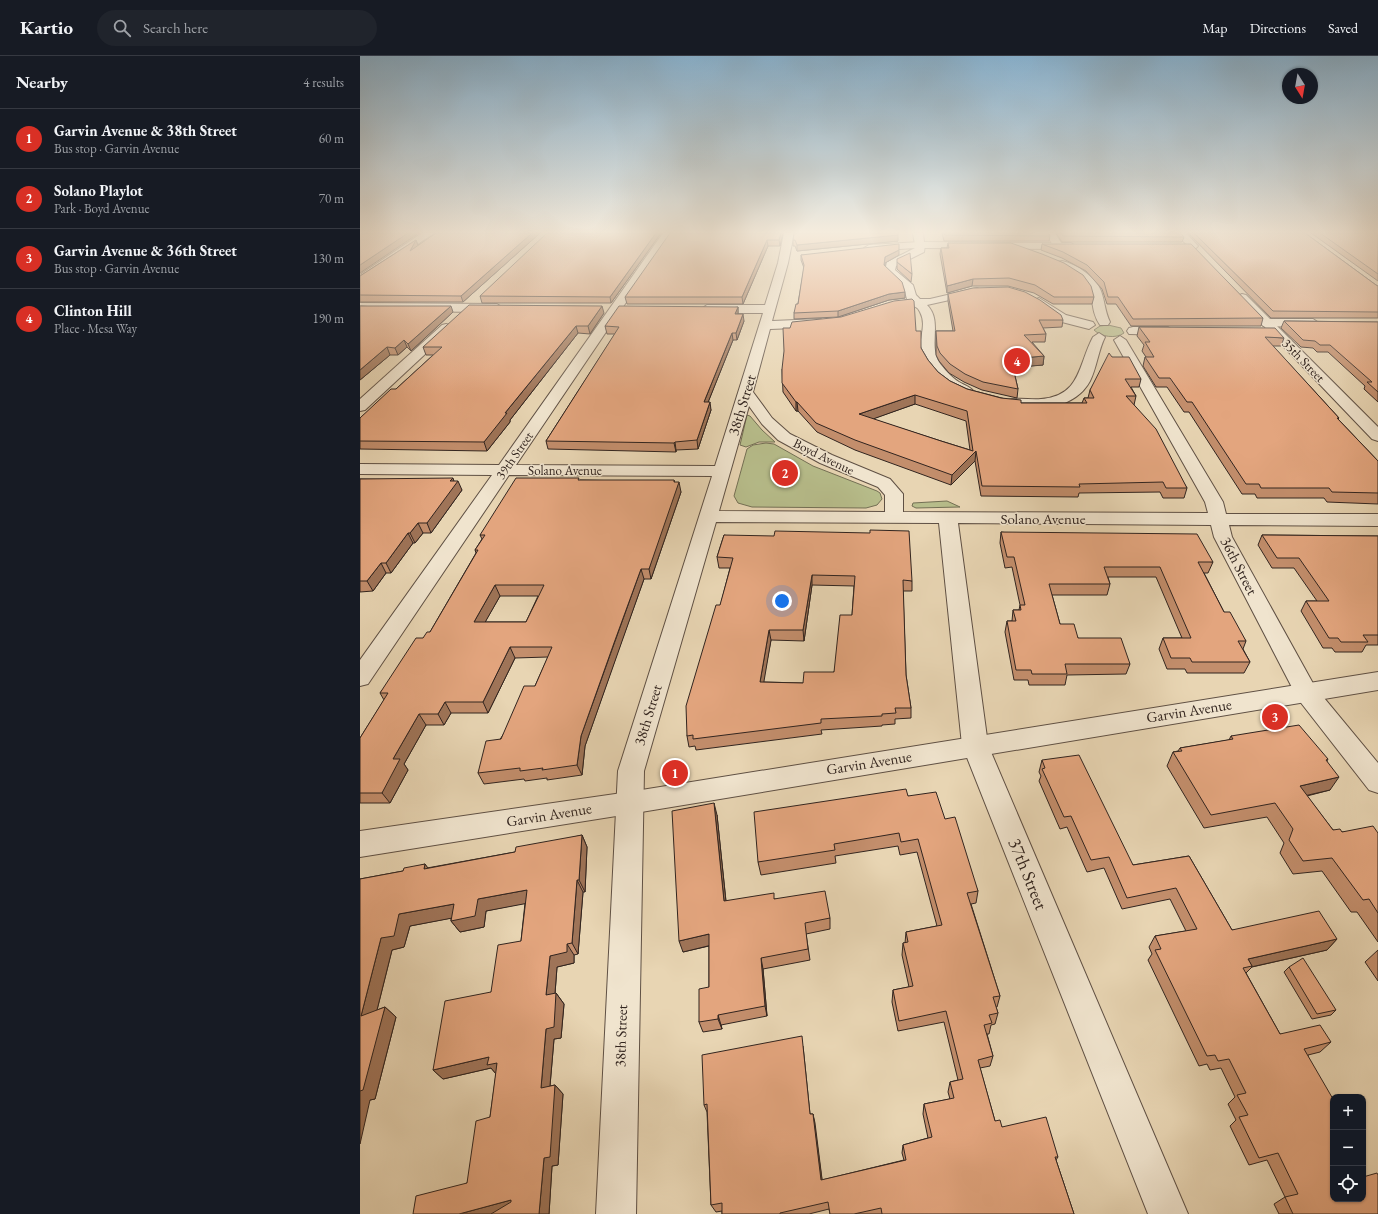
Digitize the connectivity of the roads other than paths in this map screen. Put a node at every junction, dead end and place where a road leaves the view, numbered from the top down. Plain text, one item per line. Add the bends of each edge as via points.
1 (631, 287) edge
2 (777, 287) edge
3 (908, 287) edge
4 (1093, 287) edge
5 (989, 289) edge
6 (1234, 289) edge
7 (1029, 296) edge
8 (479, 297) edge
9 (899, 302) edge
10 (916, 302) junction
11 (360, 307) edge
12 (468, 308) junction
13 (507, 308) edge
14 (697, 309) edge
15 (770, 309) junction
16 (833, 322) edge
17 (1104, 322) junction
18 (1324, 323) edge
19 (765, 325) junction
20 (1089, 325) junction
21 (1271, 327) junction
22 (1123, 329) junction
23 (1179, 331) edge
24 (1255, 331) edge
25 (1099, 337) junction
26 (745, 391) junction
27 (980, 397) edge
28 (1002, 402) edge
29 (360, 407) edge
30 (1378, 436) edge
31 (360, 469) edge
32 (504, 470) junction
33 (722, 471) junction
34 (708, 516) junction
35 (894, 518) junction
36 (948, 518) junction
37 (1218, 519) junction
38 (1378, 520) edge
39 (360, 678) edge
40 (1378, 681) edge
41 (1306, 693) junction
42 (975, 745) junction
43 (1378, 782) edge
44 (629, 803) junction
45 (360, 844) edge
46 (616, 1214) edge
47 (1168, 1214) edge

1 - 32 street, 39th Street
2 - 15 street, 38th Street
3 - 10 street
4 - 17 street via 1096,290
5 - 10 street via 930,302
6 - 21 street, 35th Street
7 - 20 street via 1062,318
8 - 12 street
9 - 10 street
10 - 27 street via 926,311 930,321 927,348 933,363 952,384
11 - 12 street
12 - 13 street
12 - 29 street
14 - 15 street
15 - 19 street, 38th Street
16 - 19 street
17 - 20 street
17 - 22 street
18 - 21 street
19 - 26 street, 38th Street
20 - 25 street via 1088,331
21 - 24 street
21 - 30 street, 35th Street
22 - 23 street
22 - 25 street
22 - 37 street, 36th Street via 1214,502
25 - 28 street via 1093,347 1083,381 1076,391 1066,398 1050,403 1028,405
26 - 33 street, 38th Street
26 - 35 street, Boyd Avenue via 767,421 784,437 826,459 884,483 894,494
31 - 32 street, Solano Avenue
32 - 33 street, Solano Avenue
32 - 39 street, 39th Street
33 - 34 street, 38th Street
34 - 35 street, Solano Avenue
34 - 44 street, 38th Street via 631,771
35 - 36 street, Solano Avenue
36 - 37 street, Solano Avenue
36 - 42 street, 37th Street
37 - 38 street, Solano Avenue
37 - 41 street, 36th Street via 1223,537
40 - 41 street, Garvin Avenue
41 - 42 street, Garvin Avenue
41 - 43 street, 36th Street
42 - 44 street, Garvin Avenue
42 - 47 street, 37th Street
44 - 45 street, Garvin Avenue
44 - 46 street, 38th Street

